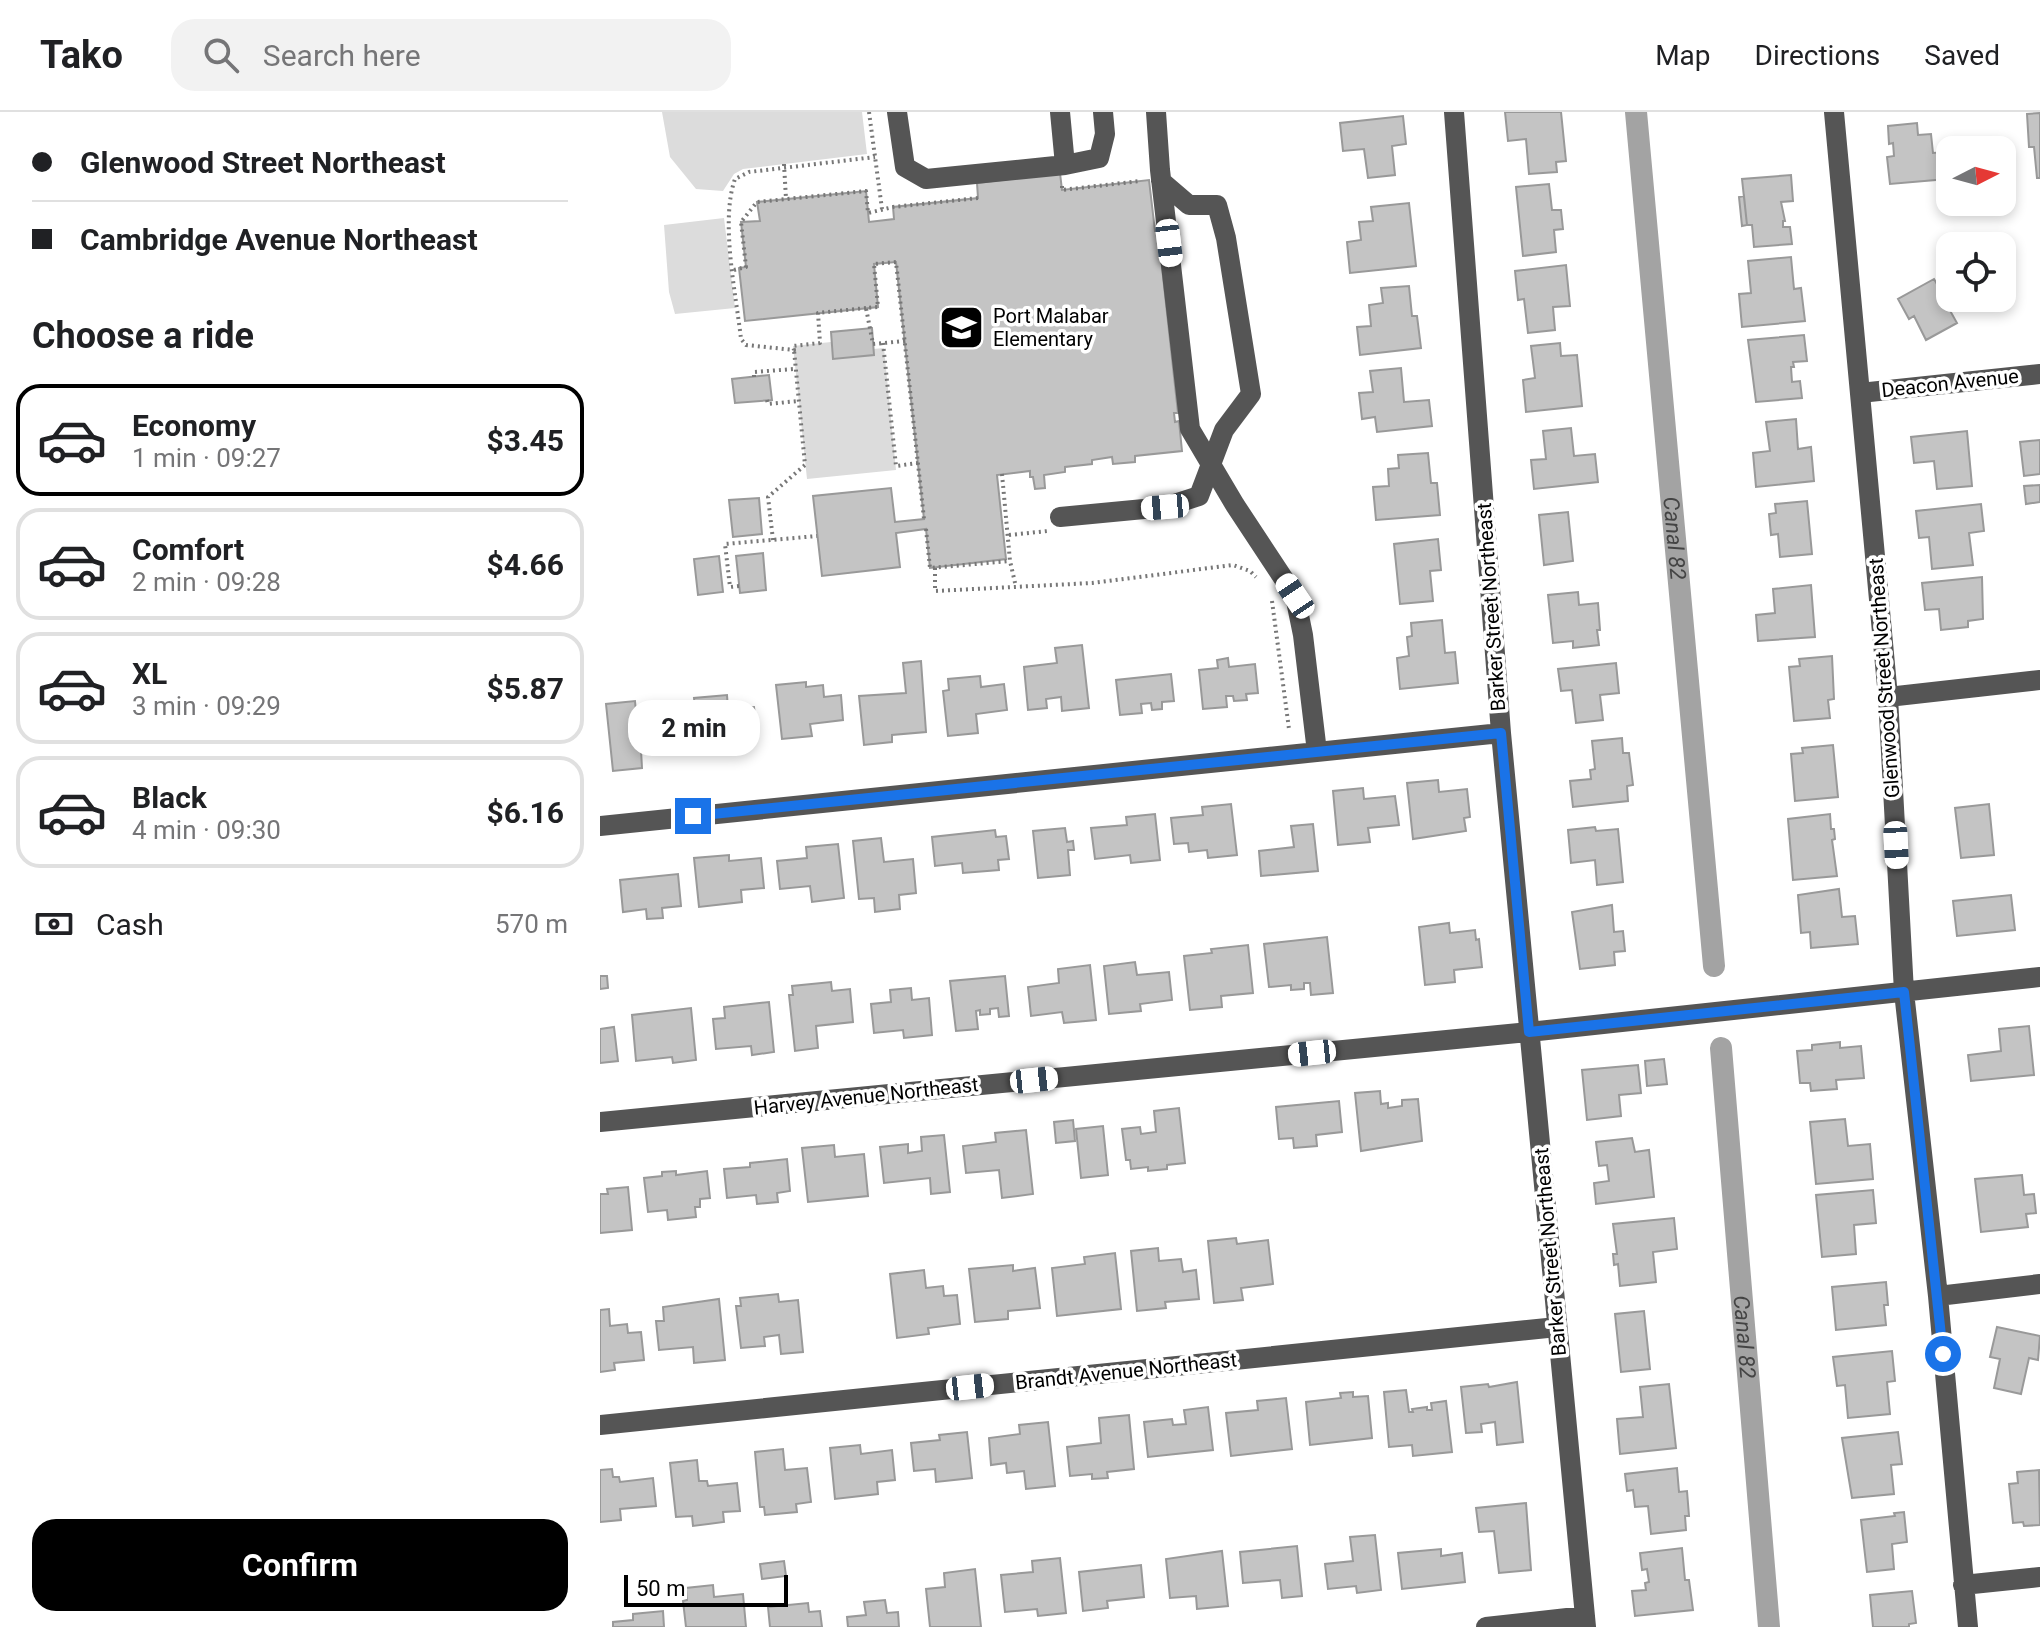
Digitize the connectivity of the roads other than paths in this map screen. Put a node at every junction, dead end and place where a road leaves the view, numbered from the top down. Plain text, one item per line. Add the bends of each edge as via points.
1 (897, 112) edge
2 (1060, 112) edge
3 (1103, 112) edge
4 (1156, 112) edge
5 (1454, 112) edge
6 (1834, 112) edge
7 (1065, 165) junction
8 (1161, 181) junction
9 (2040, 374) edge
10 (1860, 393) junction
11 (1212, 465) junction
12 (1062, 516) road end
13 (2040, 680) edge
14 (1888, 697) junction
15 (1501, 733) junction
16 (1317, 752) junction
17 (600, 826) edge
18 (2040, 977) edge
19 (1904, 992) junction
20 (1529, 1032) junction
21 (600, 1122) edge
22 (2040, 1284) edge
23 (1938, 1296) junction
24 (1557, 1327) junction
25 (600, 1425) edge
26 (2040, 1577) edge
27 (1963, 1585) junction
28 (1585, 1622) edge
29 (1486, 1627) edge
30 (1968, 1627) edge

1 - 7 street via 905,167 926,179
2 - 7 street
3 - 7 street via 1099,158
4 - 8 street
5 - 15 street, Barker Street Northeast
6 - 10 street, Glenwood Street Northeast
8 - 11 street via 1190,429
8 - 11 street via 1189,205 1217,205 1226,238 1251,394 1224,430
9 - 10 street, Deacon Avenue
10 - 14 street, Glenwood Street Northeast
11 - 12 street via 1199,496 1165,507
11 - 16 street via 1295,596
13 - 14 street
14 - 19 street, Glenwood Street Northeast
15 - 16 street
15 - 20 street, Barker Street Northeast
16 - 17 street
18 - 19 street, Harvey Avenue Northeast
19 - 20 street, Harvey Avenue Northeast
19 - 23 street, Glenwood Street Northeast
20 - 21 street, Harvey Avenue Northeast
20 - 24 street, Barker Street Northeast
22 - 23 street
23 - 27 street, Glenwood Street Northeast
24 - 25 street, Brandt Avenue Northeast
24 - 28 street, Barker Street Northeast
26 - 27 street
27 - 30 street, Glenwood Street Northeast
28 - 29 street

